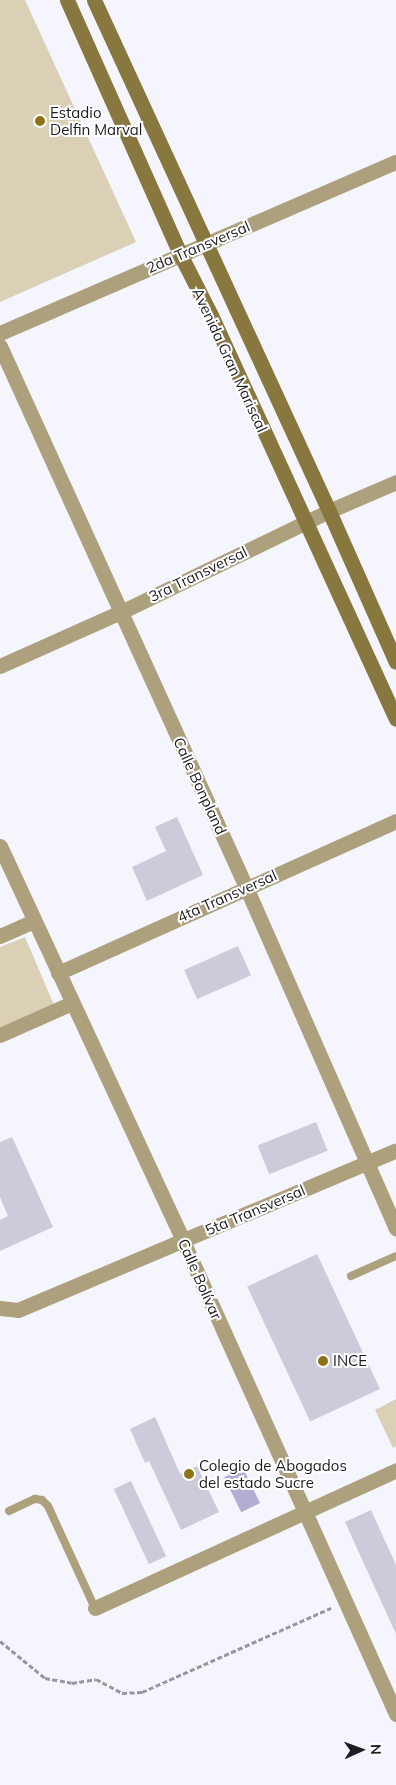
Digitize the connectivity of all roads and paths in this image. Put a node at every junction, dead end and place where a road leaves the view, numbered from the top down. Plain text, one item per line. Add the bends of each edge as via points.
1 (67, 0) edge
2 (94, 0) edge
3 (396, 162) edge
4 (206, 245) junction
5 (180, 254) junction
6 (0, 332) edge
7 (0, 346) edge
8 (396, 482) edge
9 (329, 510) junction
10 (306, 522) junction
11 (121, 612) junction
12 (396, 662) edge
13 (0, 666) edge
14 (396, 718) edge
15 (396, 821) edge
16 (0, 846) edge
17 (246, 887) junction
18 (33, 921) junction
19 (0, 936) edge
20 (58, 973) junction
21 (72, 1003) junction
22 (0, 1035) edge
23 (396, 1150) edge
24 (368, 1163) junction
25 (396, 1228) edge
26 (183, 1240) junction
27 (396, 1256) edge
28 (351, 1276) dead end
29 (1, 1309) edge
30 (396, 1470) edge
31 (9, 1511) dead end
32 (305, 1511) junction
33 (346, 1601) junction
34 (95, 1608) joint
35 (0, 1640) edge
36 (396, 1714) edge

1 - 5 street, Avenida Gran Mariscal
2 - 4 street, Avenida Gran Mariscal
3 - 4 street, 2da Transversal
4 - 5 street, 2da Transversal
4 - 9 street, Avenida Gran Mariscal
5 - 6 street, 2da Transversal
5 - 10 street, Avenida Gran Mariscal
7 - 11 street, Calle Bonpland
8 - 9 street, 3ra Transversal
9 - 10 street, 3ra Transversal
9 - 12 street, Avenida Gran Mariscal
10 - 11 street, 3ra Transversal
10 - 14 street, Avenida Gran Mariscal
11 - 13 street, 3ra Transversal
11 - 17 street, Calle Bonpland
15 - 17 street, 4ta Transversal
16 - 18 street, Calle Bolívar
17 - 20 street, 4ta Transversal
17 - 24 street, Calle Bonpland
18 - 19 street
18 - 20 street, Calle Bolívar
20 - 21 street, Calle Bolívar
21 - 22 street
21 - 26 street, Calle Bolívar
23 - 24 street, 5ta Transversal
24 - 25 street, Calle Bonpland
24 - 26 street, 5ta Transversal
26 - 29 street, 5ta Transversal via 18,1310
26 - 32 street, Calle Bolívar
27 - 28 lane
30 - 32 street
31 - 34 lane via 35,1499 48,1506
32 - 33 street, Calle Bolívar
32 - 34 street
33 - 35 path via 142,1692 122,1693 96,1678 72,1683 45,1678
33 - 36 street, Calle Bolívar

